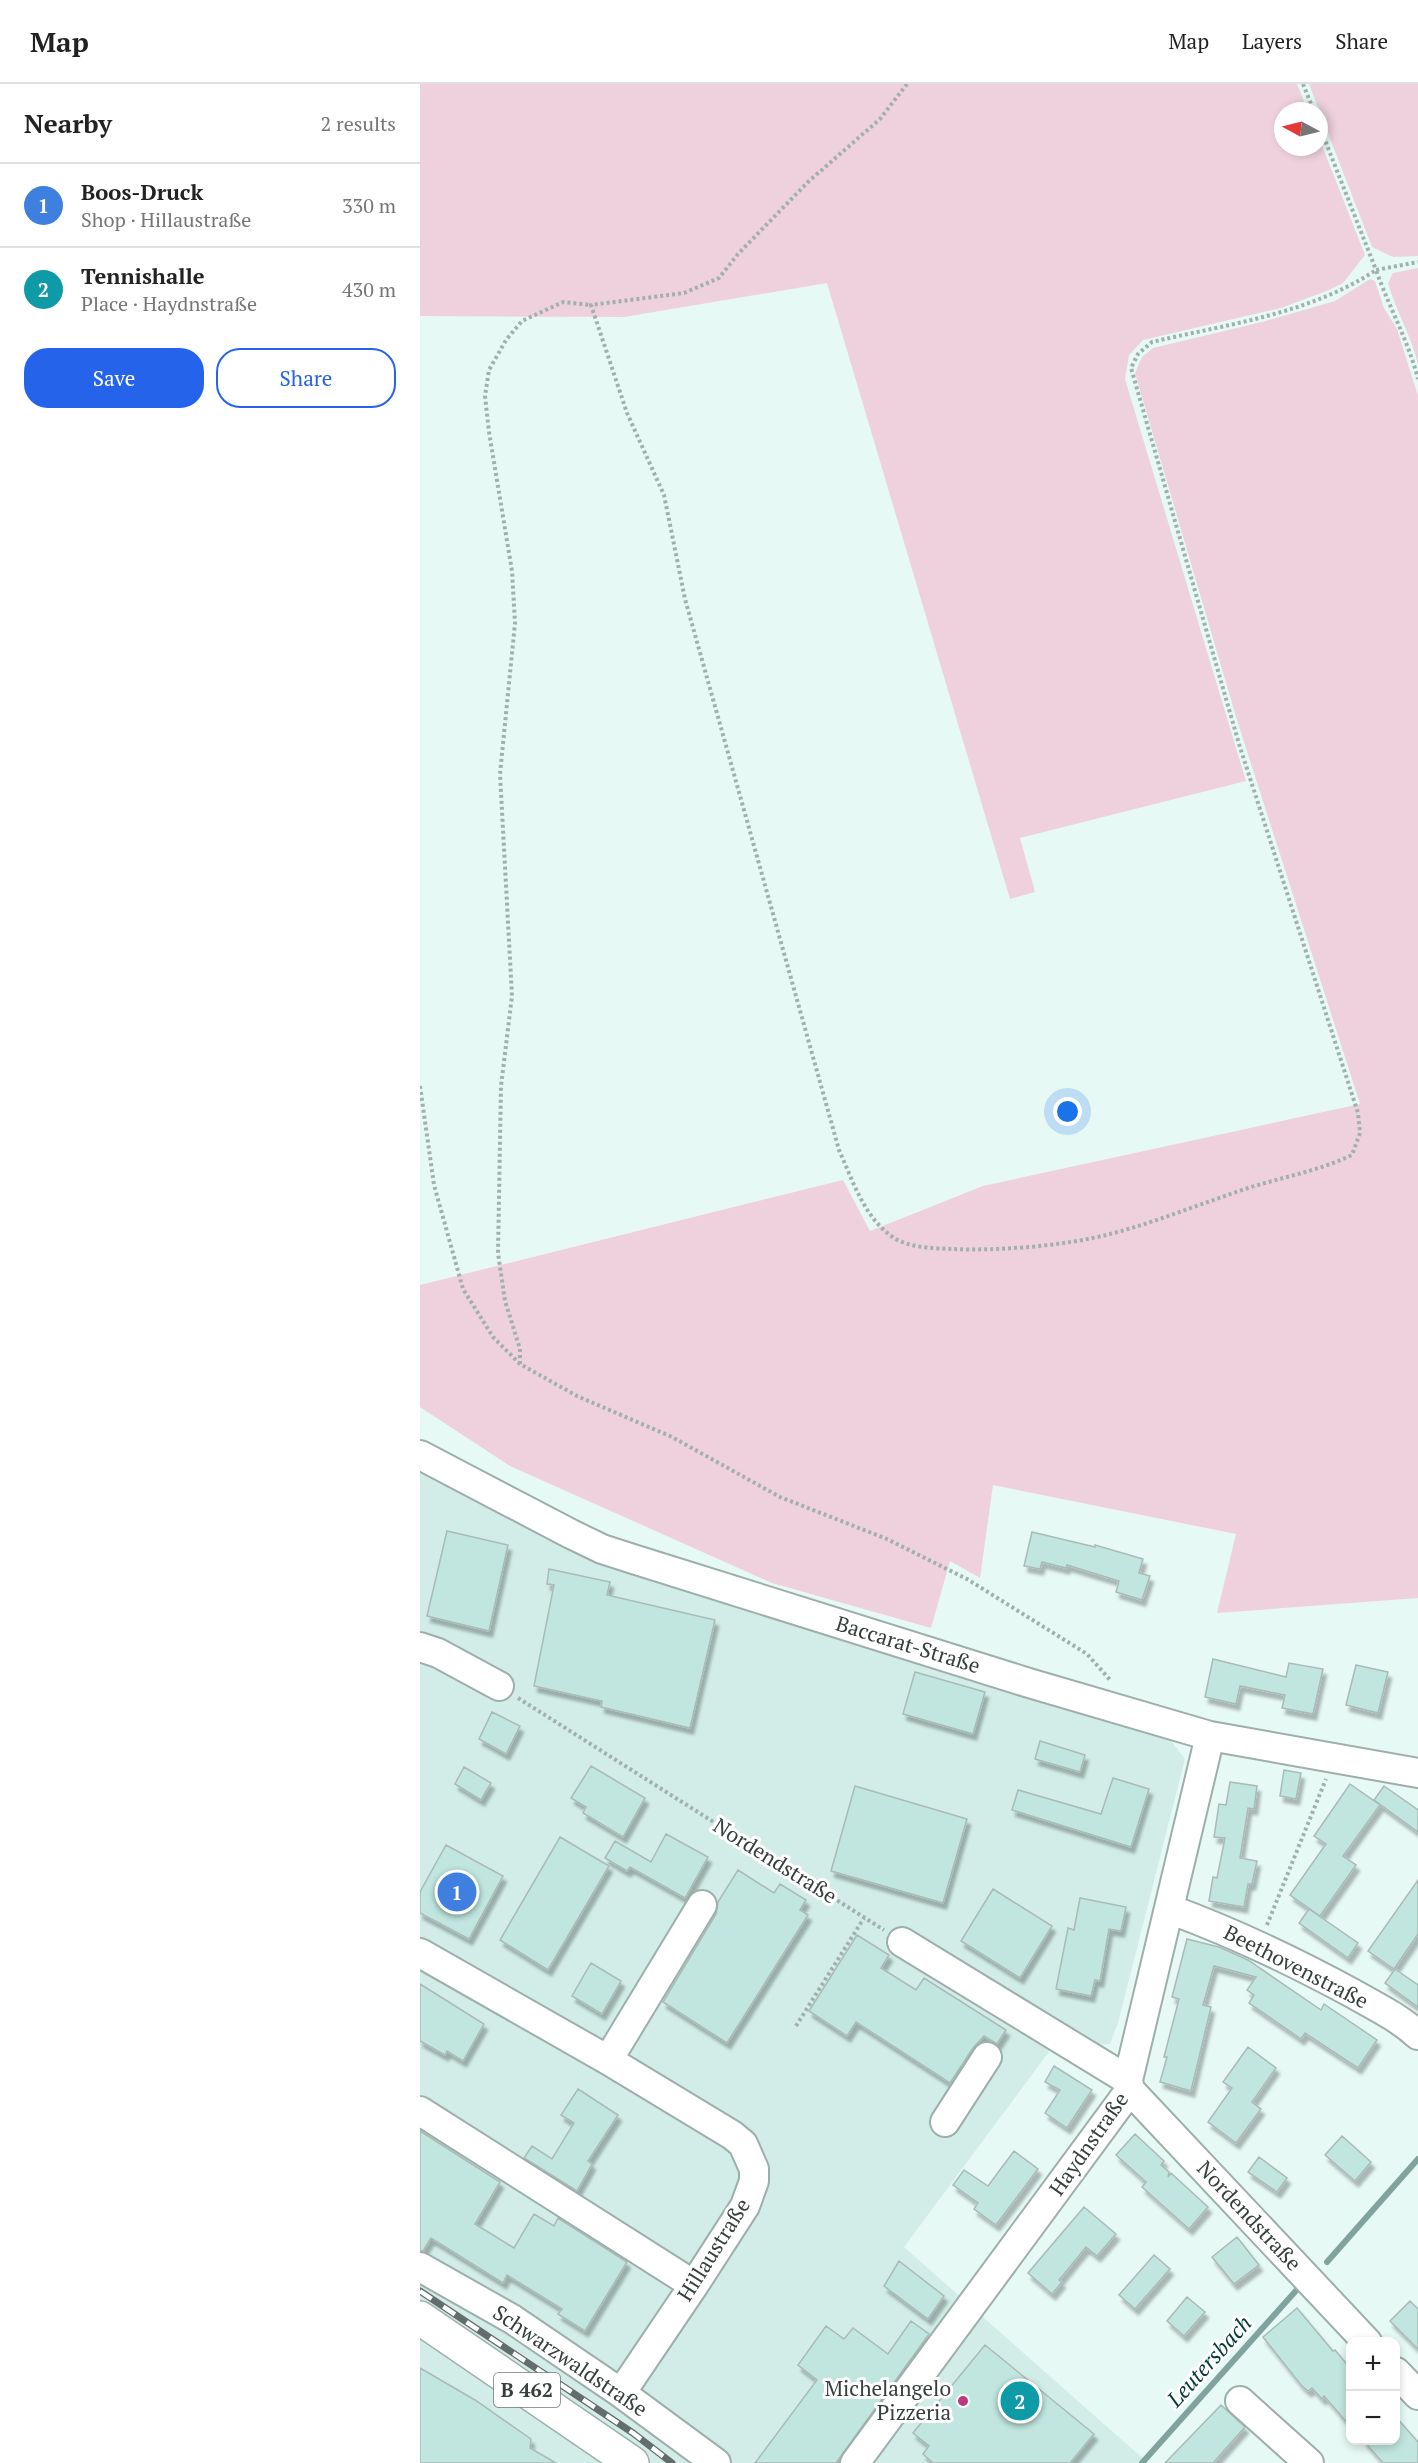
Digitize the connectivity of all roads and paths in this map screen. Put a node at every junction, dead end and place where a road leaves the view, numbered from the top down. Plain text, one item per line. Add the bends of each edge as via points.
1 (907, 84) edge
2 (1303, 84) edge
3 (1310, 102) edge
4 (1328, 148) edge
5 (1418, 262) edge
6 (1376, 270) junction
7 (591, 305) junction
8 (1418, 379) edge
9 (420, 1086) edge
10 (520, 1364) junction
11 (420, 1455) edge
12 (420, 1647) edge
13 (499, 1686) joint
14 (1141, 1715) junction
15 (1210, 1736) junction
16 (1334, 1758) junction
17 (1418, 1773) edge
18 (702, 1905) dead end
19 (1169, 1909) junction
20 (864, 1918) junction
21 (902, 1942) joint
22 (1258, 1945) junction
23 (420, 1953) edge
24 (796, 2026) dead end
25 (1418, 2035) edge
26 (987, 2057) dead end
27 (608, 2060) junction
28 (1129, 2085) junction
29 (420, 2111) edge
30 (945, 2122) dead end
31 (420, 2266) edge
32 (694, 2286) junction
33 (420, 2318) edge
34 (1362, 2337) edge
35 (1400, 2377) edge
36 (621, 2392) junction
37 (1418, 2395) edge
38 (1240, 2401) dead end
39 (632, 2463) edge
40 (716, 2463) edge
41 (855, 2463) edge
42 (1309, 2463) edge

1 - 7 path via 880,119 808,182 719,278 684,293
2 - 3 path
4 - 6 path
5 - 6 path
6 - 7 path via 1335,293 1280,312 1152,342 1138,354 1131,368 1239,744 1358,1113 1360,1133 1352,1155 1326,1167 1107,1235 975,1250 926,1248 894,1238 867,1212 839,1150 685,599 664,495 627,413
6 - 8 path
7 - 10 path via 563,302 522,321 489,370 485,396 512,571 515,623 500,774 512,996 501,1086 498,1252
9 - 10 path via 434,1185 463,1289 494,1337
10 - 14 path via 577,1396 672,1437 780,1497 887,1539 967,1580 1087,1654
11 - 14 street, Baccarat-Straße via 602,1549
12 - 13 street
13 - 20 path, Nordendstraße
14 - 15 street, Baccarat-Straße
15 - 16 street, Baccarat-Straße
15 - 19 street, Haydnstraße
16 - 17 street, Baccarat-Straße
16 - 22 path
18 - 27 street
19 - 22 street, Beethovenstraße
19 - 28 street, Haydnstraße
20 - 21 path, Nordendstraße
20 - 24 path
21 - 28 street, Nordendstraße
22 - 25 street, Beethovenstraße via 1403,2022
23 - 27 street, Hillaustraße
26 - 30 street
27 - 32 street, Hillaustraße via 732,2134 742,2144 754,2169 745,2206
28 - 34 street, Nordendstraße
28 - 41 street, Haydnstraße
29 - 32 street
31 - 36 street, Schwarzwaldstraße via 512,2319
32 - 36 street, Hillaustraße
33 - 39 main road, B 462
35 - 37 street
36 - 40 street, Schwarzwaldstraße
38 - 42 street

